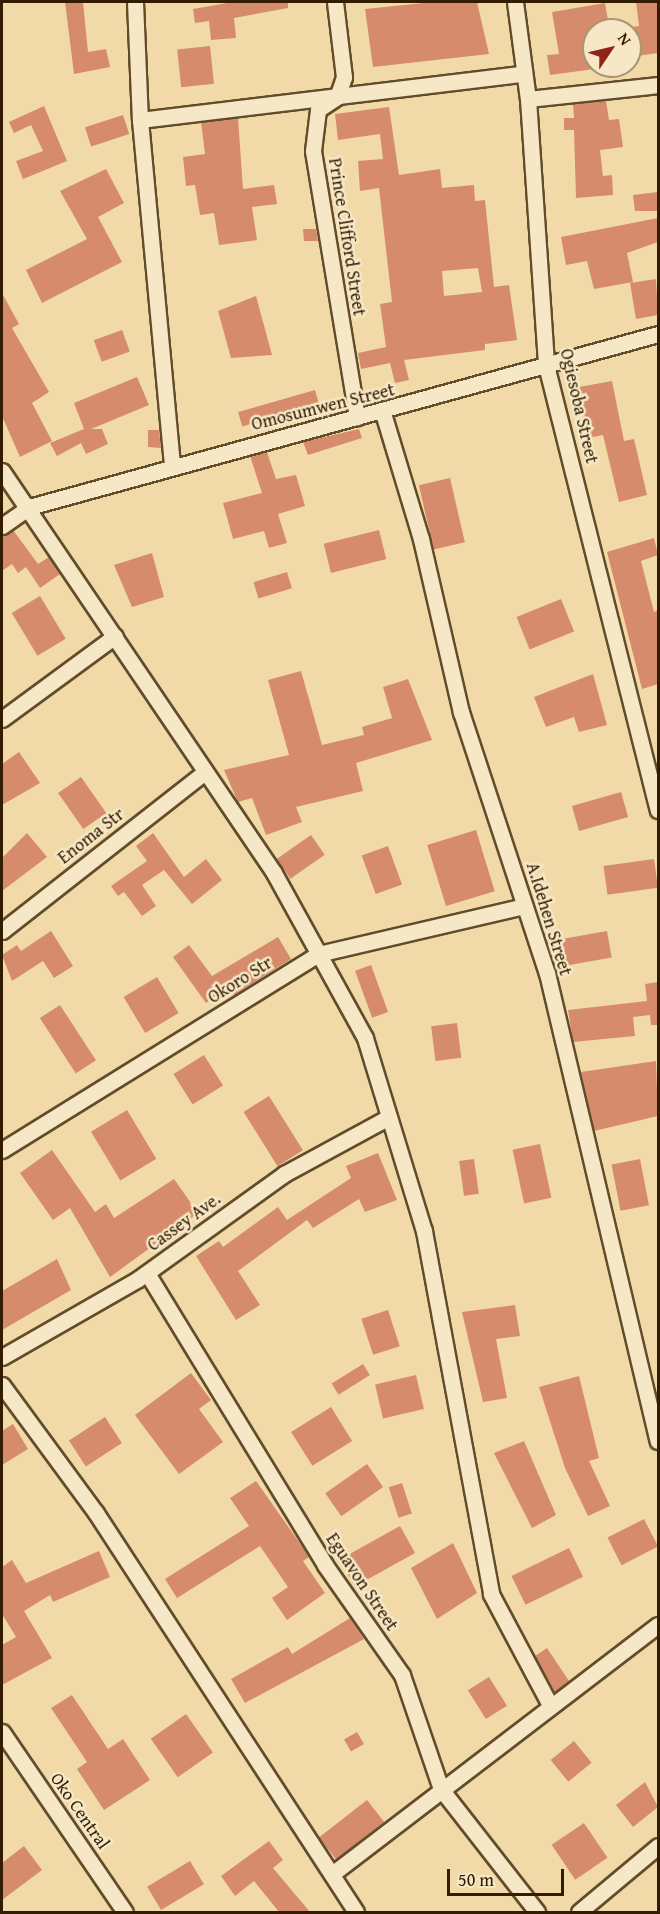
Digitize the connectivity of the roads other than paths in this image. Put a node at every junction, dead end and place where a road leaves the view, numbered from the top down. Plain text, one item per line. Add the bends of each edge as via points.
1 (135, 2) edge
2 (335, 2) edge
3 (515, 2) edge
4 (520, 75) junction
5 (658, 85) edge
6 (337, 97) junction
7 (528, 99) junction
8 (140, 120) junction
9 (658, 334) edge
10 (546, 365) junction
11 (383, 413) junction
12 (357, 417) junction
13 (172, 465) junction
14 (2, 471) edge
15 (29, 507) junction
16 (2, 526) edge
17 (115, 636) junction
18 (2, 718) edge
19 (205, 772) junction
20 (658, 810) edge
21 (525, 906) junction
22 (2, 931) edge
23 (318, 954) junction
24 (389, 1117) junction
25 (2, 1150) edge
26 (147, 1273) junction
27 (2, 1357) edge
28 (2, 1385) edge
29 (658, 1441) edge
30 (658, 1624) edge
31 (550, 1705) junction
32 (2, 1732) edge
33 (441, 1789) junction
34 (658, 1846) edge
35 (332, 1874) junction
36 (126, 1912) edge
37 (356, 1912) edge
38 (537, 1912) edge
39 (579, 1912) edge

1 - 8 street
2 - 6 street via 344,77
3 - 4 street, Ogiesoba Street
4 - 6 street
4 - 7 street, Ogiesoba Street
5 - 7 street
6 - 8 street
6 - 12 street, Prince Clifford Street via 318,110 312,152
7 - 10 street, Ogiesoba Street
8 - 13 street
9 - 10 street, Omosumwen Street
10 - 11 street, Omosumwen Street
10 - 20 street, Ogiesoba Street
11 - 12 street, Omosumwen Street
11 - 21 street, A.Idehen Street via 421,539 461,712
12 - 13 street, Omosumwen Street
13 - 15 street, Omosumwen Street
14 - 15 street
15 - 16 street, Omosumwen Street
15 - 17 street
17 - 18 street
17 - 19 street
19 - 22 street, Enoma Str
19 - 23 street via 274,873
21 - 23 street, Okoro Str
21 - 29 street, A.Idehen Street via 547,973
23 - 24 street via 365,1038
23 - 25 street, Okoro Str
24 - 26 street, Cassey Ave. via 284,1174
24 - 31 street via 424,1231 491,1594
26 - 27 street, Cassey Ave.
26 - 33 street, Eguavon Street via 325,1565 402,1675
28 - 35 street via 96,1513
30 - 31 street
31 - 33 street
32 - 36 street, Oko Central
33 - 35 street
33 - 38 street, Eguavon Street
34 - 39 street
35 - 37 street

